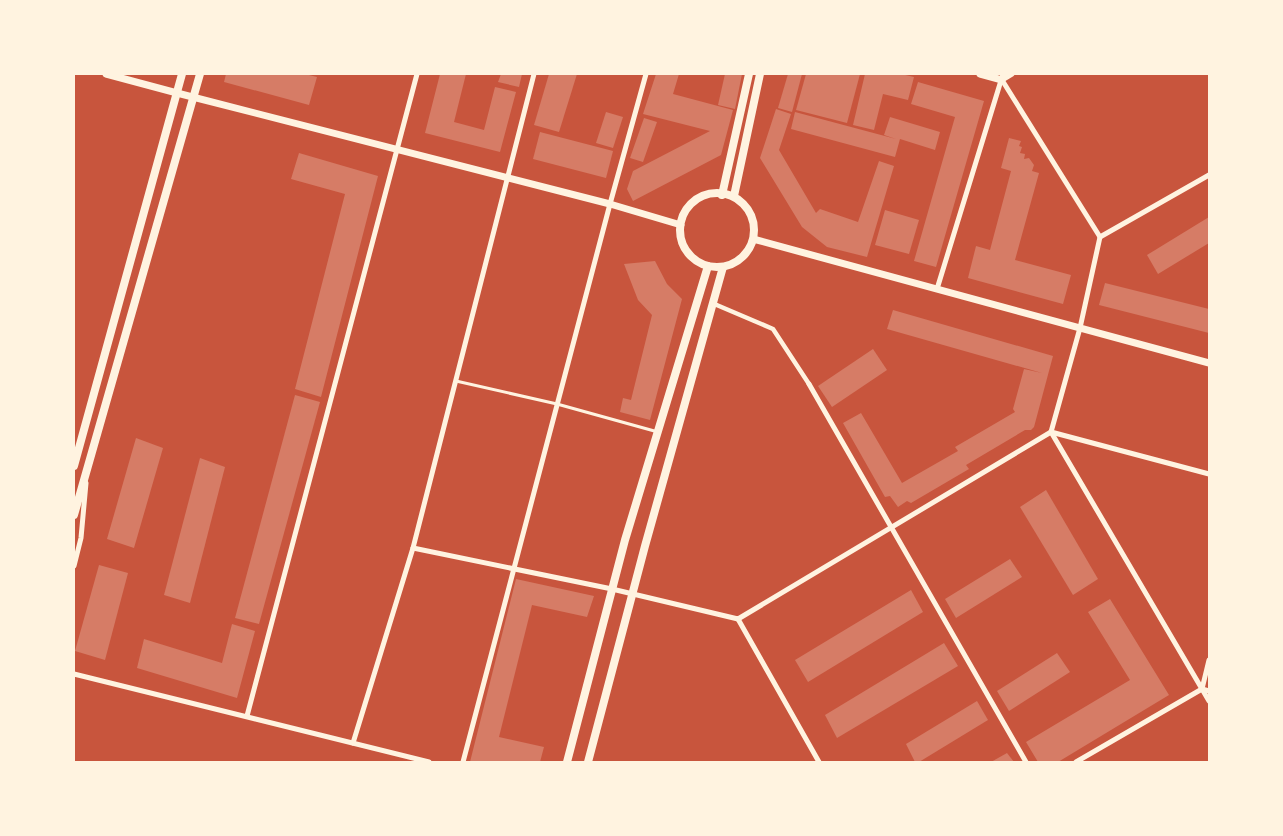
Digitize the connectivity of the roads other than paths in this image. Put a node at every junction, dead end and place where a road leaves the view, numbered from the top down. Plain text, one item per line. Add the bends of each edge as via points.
1 (106, 74) edge
2 (182, 74) edge
3 (200, 74) edge
4 (417, 74) edge
5 (534, 74) edge
6 (646, 74) edge
7 (749, 74) edge
8 (760, 74) edge
9 (980, 74) edge
10 (1012, 74) edge
11 (1002, 77) edge
12 (177, 94) junction
13 (194, 98) junction
14 (397, 149) junction
15 (1209, 175) edge
16 (507, 177) junction
17 (722, 195) junction
18 (734, 196) junction
19 (610, 204) junction
20 (681, 225) junction
21 (1100, 237) junction
22 (753, 239) junction
23 (708, 266) junction
24 (722, 267) junction
25 (937, 289) junction
26 (712, 303) junction
27 (1080, 328) junction
28 (1209, 364) edge
29 (455, 381) junction
30 (809, 384) joint
31 (557, 404) junction
32 (658, 432) junction
33 (1051, 432) junction
34 (74, 466) edge
35 (87, 468) junction
36 (1209, 474) edge
37 (74, 514) edge
38 (891, 528) junction
39 (413, 548) junction
40 (74, 566) edge
41 (514, 568) junction
42 (612, 589) junction
43 (632, 594) junction
44 (738, 619) junction
45 (1209, 660) edge
46 (74, 674) edge
47 (1202, 689) junction
48 (1209, 691) edge
49 (1209, 701) edge
50 (246, 716) junction
51 (353, 743) junction
52 (429, 762) edge
53 (463, 762) edge
54 (567, 762) edge
55 (588, 762) edge
56 (819, 762) edge
57 (1026, 762) edge
58 (1076, 762) edge

1 - 12 street
2 - 12 main road
3 - 13 main road
4 - 14 street
5 - 16 street
6 - 19 street
7 - 17 main road
8 - 18 main road
9 - 11 street
10 - 11 street
11 - 21 street
11 - 25 street
12 - 13 street
12 - 34 main road
13 - 14 street
13 - 35 main road
14 - 16 street
14 - 50 street
15 - 21 street
16 - 19 street
16 - 29 street
17 - 18 main road
17 - 20 main road via 712,193 698,198 687,208
18 - 22 main road via 749,211 754,224
19 - 20 street
19 - 31 street
20 - 23 main road via 680,236 685,249 695,260
21 - 27 street
22 - 24 main road via 742,257
22 - 25 street
23 - 24 main road
23 - 32 main road
24 - 26 main road
25 - 27 street
26 - 30 street via 773,329
26 - 43 main road
27 - 28 street
27 - 33 street
29 - 31 lane
29 - 39 street
30 - 38 street
31 - 32 lane
31 - 41 street
32 - 42 main road
33 - 36 street
33 - 38 street
33 - 47 street
35 - 37 main road
35 - 40 street via 81,538
38 - 44 street
38 - 57 street
39 - 41 street
39 - 51 street
41 - 42 street
41 - 53 street
42 - 43 street
42 - 54 main road
43 - 44 street
43 - 55 main road
44 - 56 street
45 - 47 street
46 - 50 street
47 - 48 street
47 - 49 street
47 - 58 street
50 - 51 street
51 - 52 street

